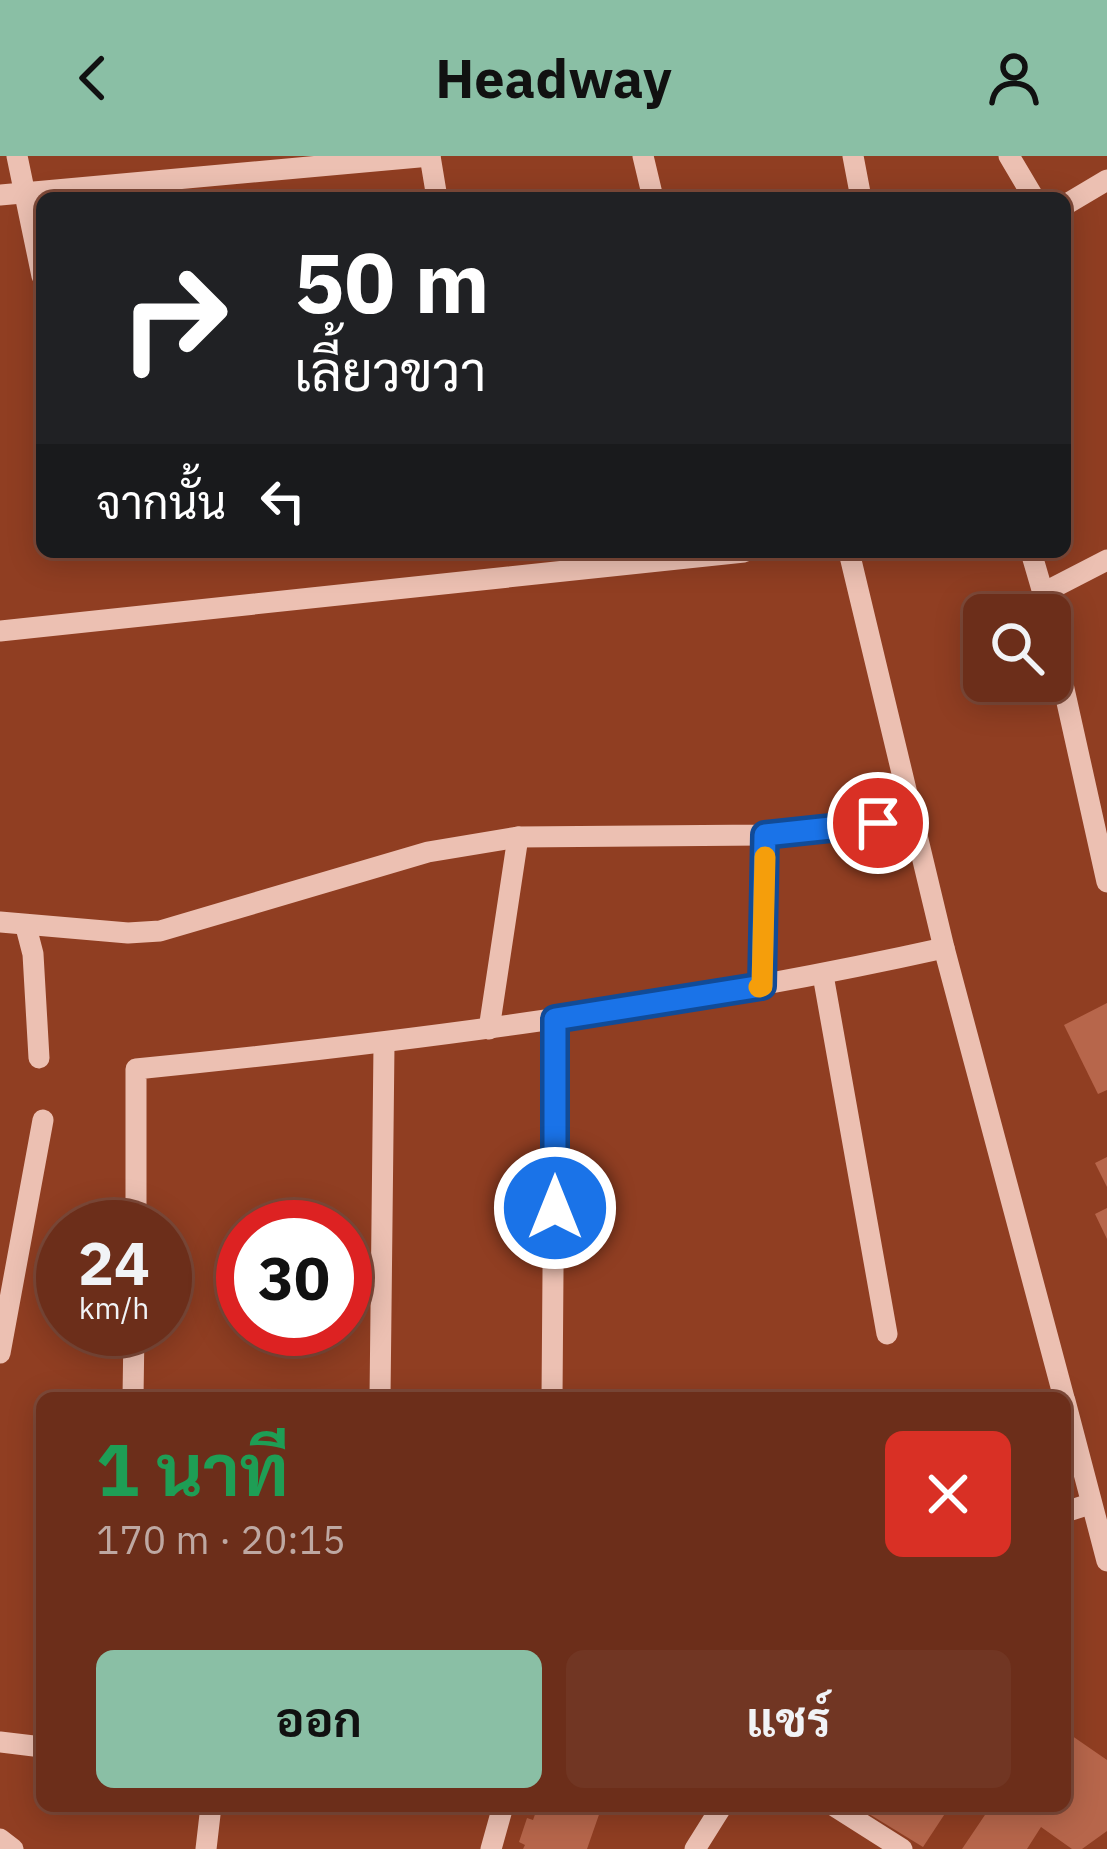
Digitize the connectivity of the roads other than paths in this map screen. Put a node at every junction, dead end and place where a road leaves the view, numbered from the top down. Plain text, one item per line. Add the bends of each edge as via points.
1 (17, 156) edge
2 (430, 156) edge
3 (643, 156) edge
4 (853, 156) edge
5 (1009, 156) edge
6 (1107, 180) edge
7 (436, 192) edge
8 (651, 192) edge
9 (861, 192) edge
10 (1030, 192) edge
11 (25, 193) junction
12 (0, 195) edge
13 (1071, 201) edge
14 (36, 247) edge
15 (688, 558) edge
16 (851, 558) edge
17 (1033, 558) edge
18 (1107, 560) edge
19 (1042, 594) edge
20 (1059, 594) edge
21 (0, 632) edge
22 (1067, 702) edge
23 (916, 818) junction
24 (765, 835) junction
25 (518, 837) junction
26 (1107, 882) edge
27 (0, 922) edge
28 (26, 927) junction
29 (944, 948) junction
30 (823, 975) junction
31 (762, 986) junction
32 (555, 1019) junction
33 (489, 1029) junction
34 (384, 1045) junction
35 (39, 1058) dead end
36 (43, 1120) dead end
37 (136, 1200) edge
38 (887, 1334) dead end
39 (0, 1353) edge
40 (134, 1356) edge
41 (133, 1392) edge
42 (380, 1392) edge
43 (552, 1392) edge
44 (1063, 1392) edge
45 (1071, 1425) edge
46 (1090, 1504) junction
47 (1071, 1510) edge
48 (1107, 1561) edge
49 (0, 1742) edge
50 (36, 1746) edge
51 (210, 1812) edge
52 (501, 1812) edge
53 (718, 1812) edge
54 (843, 1812) edge
55 (0, 1839) edge
56 (13, 1849) edge
57 (206, 1849) edge
58 (491, 1849) edge
59 (695, 1849) edge
60 (902, 1849) edge

1 - 11 street
2 - 7 street
2 - 11 street
3 - 8 street
4 - 9 street
5 - 10 street
6 - 13 street
11 - 12 street
11 - 14 street
15 - 21 street
16 - 23 street
17 - 19 street
18 - 20 street
22 - 26 street
23 - 24 street
23 - 29 street
24 - 25 street
24 - 31 street
25 - 28 street via 428,852 160,931
25 - 33 street
27 - 28 street
28 - 35 street
29 - 30 street
29 - 44 street
30 - 31 street
30 - 38 street
31 - 32 street
32 - 33 street
32 - 43 street
33 - 34 street
34 - 37 street via 136,1070
34 - 42 street
36 - 39 street
40 - 41 street
45 - 46 street
46 - 47 street
46 - 48 street
49 - 50 street
51 - 57 street
52 - 58 street
53 - 59 street
54 - 60 street
55 - 56 street

